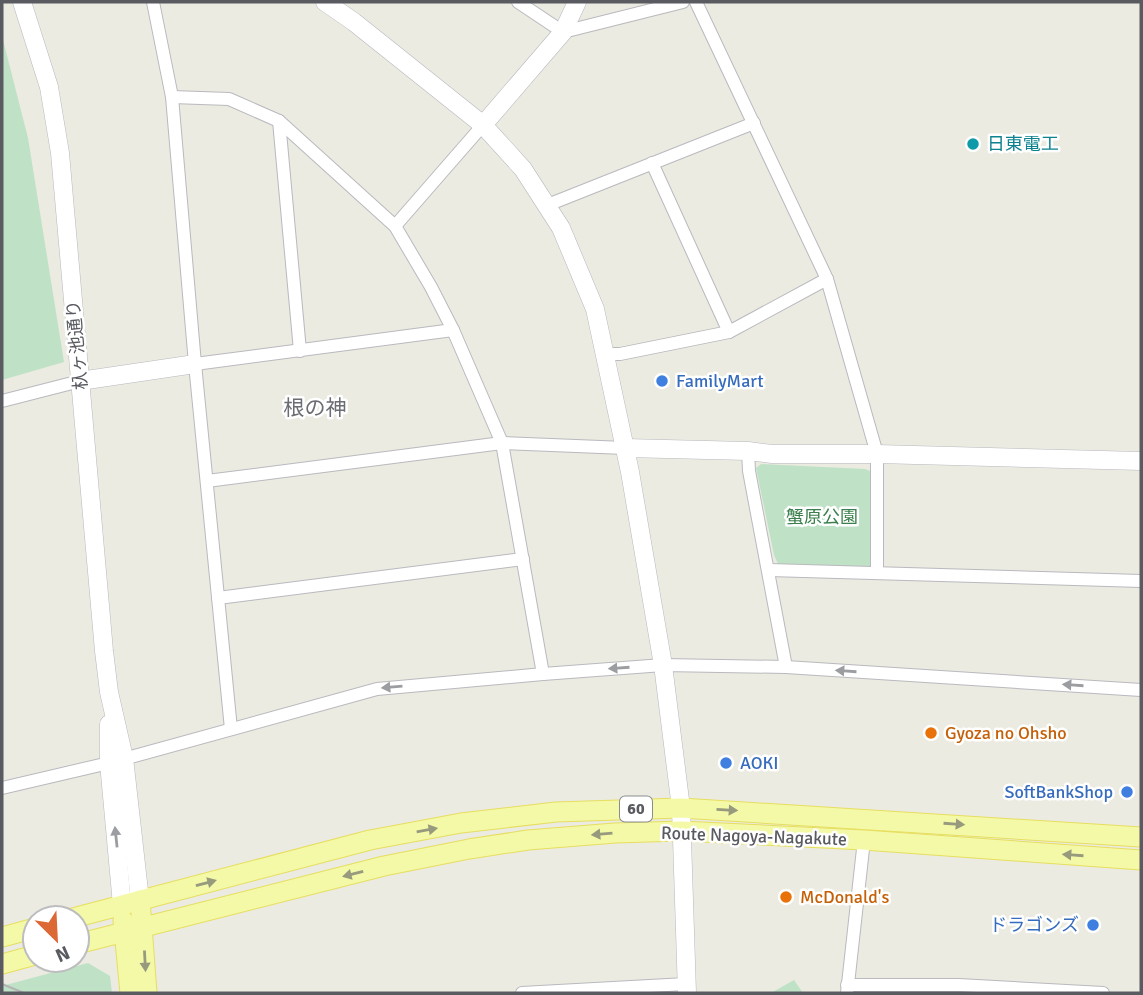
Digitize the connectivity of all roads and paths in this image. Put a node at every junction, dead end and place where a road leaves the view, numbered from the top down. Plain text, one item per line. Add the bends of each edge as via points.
1 (22, 2) edge
2 (153, 2) edge
3 (325, 2) edge
4 (518, 2) edge
5 (577, 2) edge
6 (683, 2) edge
7 (696, 2) edge
8 (563, 33) junction
9 (172, 97) junction
10 (279, 121) junction
11 (754, 123) junction
12 (483, 125) junction
13 (652, 163) junction
14 (545, 206) junction
15 (395, 226) junction
16 (827, 279) junction
17 (453, 330) junction
18 (729, 332) junction
19 (300, 351) junction
20 (606, 354) junction
21 (195, 364) junction
22 (80, 381) junction
23 (2, 401) edge
24 (502, 443) junction
25 (625, 448) junction
26 (748, 451) junction
27 (877, 454) junction
28 (1141, 461) edge
29 (206, 481) junction
30 (523, 559) junction
31 (769, 570) junction
32 (877, 572) junction
33 (1141, 581) edge
34 (218, 598) junction
35 (663, 665) junction
36 (786, 667) junction
37 (543, 674) junction
38 (1141, 690) edge
39 (231, 729) junction
40 (116, 760) junction
41 (2, 787) edge
42 (681, 808) junction
43 (681, 831) junction
44 (1141, 837) edge
45 (864, 840) junction
46 (1141, 860) edge
47 (131, 903) junction
48 (91, 913) edge
49 (134, 930) junction
50 (21, 932) edge
51 (2, 937) edge
52 (91, 941) edge
53 (21, 959) edge
54 (2, 964) edge
55 (686, 988) edge
56 (847, 989) edge
57 (960, 989) edge
58 (544, 992) edge
59 (130, 993) edge
60 (147, 993) edge
61 (522, 993) edge
62 (1103, 993) edge

1 - 22 street, 杁ヶ池通り via 55,120
2 - 9 street
3 - 12 street
4 - 8 street
5 - 8 street
6 - 8 street
7 - 11 street
8 - 12 street
9 - 10 street via 229,99
9 - 21 street
10 - 15 street
10 - 19 street
11 - 13 street
11 - 16 street
12 - 14 street via 523,169
12 - 15 street
13 - 14 street
13 - 18 street
14 - 20 street via 561,228 582,275
15 - 17 street
16 - 18 street
16 - 27 street
17 - 19 street
17 - 24 street
18 - 20 street
19 - 21 street
20 - 25 street
21 - 22 street
21 - 29 street
22 - 23 street
22 - 40 street, 杁ヶ池通り
24 - 25 street
24 - 29 street
24 - 30 street
25 - 26 street
25 - 35 street
26 - 27 street
26 - 31 street
27 - 28 street
27 - 32 street
29 - 34 street
30 - 34 street
30 - 37 street
31 - 32 street
31 - 36 street
32 - 33 street
34 - 39 street
35 - 36 street
35 -> 37 street
35 - 42 street
38 -> 36 street
37 -> 39 street via 377,689
39 - 40 street
40 - 41 street
40 - 47 street, 杁ヶ池通り
42 - 43 street
42 -> 44 main road, Route Nagoya-Nagakute / 60
47 -> 42 main road, Route Nagoya-Nagakute / 60 via 370,840 461,823 556,812
43 - 45 main road, Route Nagoya-Nagakute / 60
43 -> 49 main road, Route Nagoya-Nagakute / 60 via 580,836 469,849
43 - 55 street
46 -> 45 main road, Route Nagoya-Nagakute / 60
45 - 56 street
47 - 48 main road, Route Nagoya-Nagakute
47 - 49 main road
49 - 52 main road, Route Nagoya-Nagakute
49 - 59 main road
49 -> 60 main road
50 - 51 main road
53 - 54 main road
55 - 58 street
56 - 57 street
57 - 62 street
58 - 61 street

